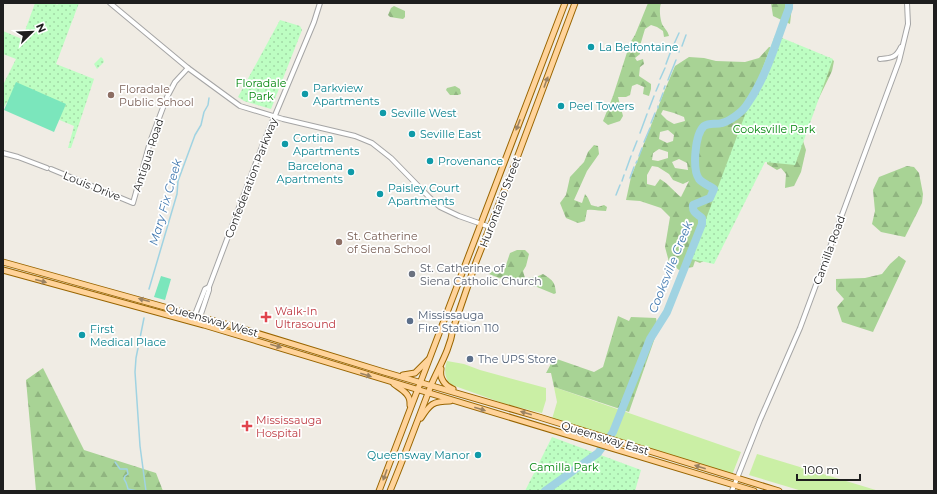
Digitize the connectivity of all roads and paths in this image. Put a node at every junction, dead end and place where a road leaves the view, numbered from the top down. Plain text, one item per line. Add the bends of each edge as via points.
1 (110, 3) edge
2 (320, 3) edge
3 (565, 3) edge
4 (575, 3) edge
5 (907, 3) edge
6 (906, 36) junction
7 (880, 59) dead end
8 (188, 68) junction
9 (275, 116) junction
10 (3, 153) edge
11 (133, 203) joint
12 (481, 223) junction
13 (490, 227) junction
14 (3, 262) edge
15 (3, 270) edge
16 (198, 316) junction
17 (195, 323) junction
18 (429, 359) junction
19 (443, 361) junction
20 (398, 376) junction
21 (390, 382) junction
22 (420, 382) junction
23 (431, 385) junction
24 (418, 389) junction
25 (428, 393) junction
26 (469, 396) junction
27 (455, 402) junction
28 (409, 413) junction
29 (417, 425) junction
30 (737, 478) junction
31 (734, 485) junction
32 (379, 491) edge
33 (390, 491) edge
34 (732, 491) edge
35 (754, 491) edge
36 (779, 491) edge

1 - 8 street
2 - 9 street, Confederation Parkway
3 -> 12 main road, Hurontario Street
13 -> 4 main road, Hurontario Street
5 - 6 street, Camilla Road
6 - 7 street via 896,55
6 - 30 street, Camilla Road via 800,328
8 - 9 street via 240,106
8 - 11 street, Antigua Road via 175,82 167,97 150,142
9 - 12 street via 355,136 372,143 440,207
9 - 16 street, Confederation Parkway
10 - 11 street, Louis Drive
12 - 13 street
12 - 18 main road, Hurontario Street
13 - 19 main road, Hurontario Street
16 -> 14 main road, Queensway West
15 -> 17 main road, Queensway West
16 - 17 street, Confederation Parkway
16 - 20 main road, Queensway West
17 -> 21 main road, Queensway West
18 - 20 main road via 415,373
18 - 22 main road, Hurontario Street
19 - 23 main road, Hurontario Street
19 - 26 main road via 440,372 443,381 449,388
20 - 22 main road, Queensway West
21 - 24 main road, Queensway West
21 - 28 main road via 408,396
22 - 23 main road, Queensway West
22 - 24 main road, Hurontario Street
23 - 25 main road, Hurontario Street
23 - 26 main road, Queensway East
24 - 25 main road, Queensway West
24 - 28 main road, Hurontario Street
25 - 27 main road, Queensway East
25 - 29 main road, Hurontario Street
30 -> 26 main road, Queensway East
27 - 29 main road via 440,401 432,404
27 -> 31 main road, Queensway East
28 -> 32 main road, Hurontario Street
29 - 33 main road, Hurontario Street
30 - 31 street, Camilla Road
30 - 36 main road, Queensway East
31 - 34 street, Camilla Road
31 - 35 main road, Queensway East

